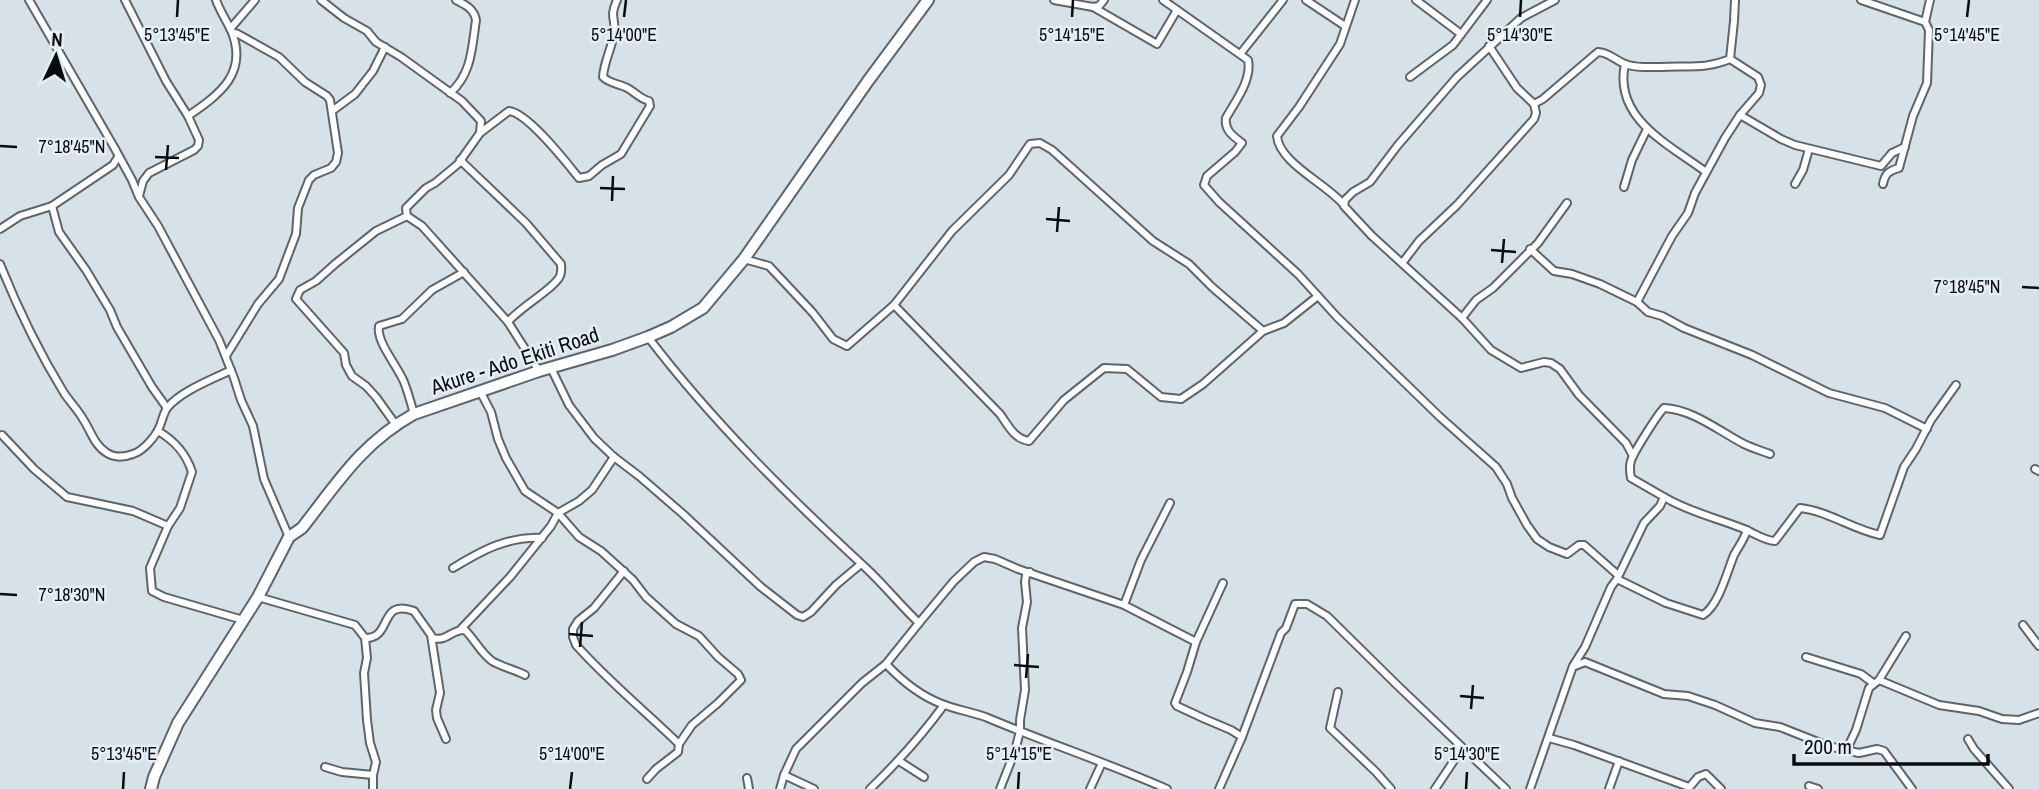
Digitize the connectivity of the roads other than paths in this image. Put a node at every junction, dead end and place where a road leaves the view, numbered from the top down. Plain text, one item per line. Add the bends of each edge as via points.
1 (29, 0) edge
2 (125, 0) edge
3 (216, 0) edge
4 (255, 0) edge
5 (321, 0) edge
6 (456, 0) edge
7 (617, 0) edge
8 (928, 0) edge
9 (1054, 0) edge
10 (1104, 0) edge
11 (1163, 0) edge
12 (1283, 0) edge
13 (1306, 0) edge
14 (1355, 0) edge
15 (1416, 0) edge
16 (1487, 0) edge
17 (1555, 0) edge
18 (1735, 0) edge
19 (1861, 0) edge
20 (1930, 0) edge
21 (1093, 7) junction
22 (1177, 10) junction
23 (1925, 22) junction
24 (1345, 26) junction
25 (231, 30) junction
26 (1461, 34) junction
27 (1489, 46) junction
28 (385, 47) junction
29 (1241, 53) junction
30 (1730, 59) junction
31 (1625, 64) junction
32 (1409, 76) dead end
33 (450, 93) junction
34 (1534, 104) junction
35 (332, 111) junction
36 (188, 116) junction
37 (1740, 116) junction
38 (1647, 129) junction
39 (480, 133) junction
40 (1905, 147) junction
41 (1809, 149) junction
42 (118, 157) junction
43 (460, 160) junction
44 (1706, 172) junction
45 (1796, 184) dead end
46 (1883, 184) dead end
47 (1624, 187) dead end
48 (139, 197) junction
49 (1567, 203) dead end
50 (52, 206) junction
51 (1345, 206) junction
52 (407, 216) junction
53 (0, 229) edge
54 (1530, 249) junction
55 (744, 259) junction
56 (1403, 262) junction
57 (0, 264) edge
58 (464, 272) junction
59 (1318, 296) junction
60 (1637, 302) junction
61 (894, 305) junction
62 (1462, 318) junction
63 (508, 322) junction
64 (1263, 331) junction
65 (648, 337) junction
66 (226, 356) junction
67 (551, 368) junction
68 (231, 370) junction
69 (539, 371) junction
70 (1956, 385) dead end
71 (480, 391) junction
72 (167, 408) junction
73 (414, 414) junction
74 (396, 425) junction
75 (1927, 429) junction
76 (158, 430) junction
77 (2, 435) dead end
78 (1770, 454) dead end
79 (1633, 456) junction
80 (614, 457) junction
81 (1664, 497) junction
82 (1170, 503) dead end
83 (558, 513) junction
84 (168, 526) junction
85 (1747, 530) junction
86 (289, 537) junction
87 (542, 538) junction
88 (862, 564) junction
89 (453, 568) dead end
90 (624, 571) junction
91 (1030, 572) junction
92 (1617, 577) junction
93 (1223, 583) dead end
94 (258, 597) junction
95 (1124, 605) junction
96 (243, 620) junction
97 (919, 623) junction
98 (2023, 625) dead end
99 (461, 629) junction
100 (1906, 636) dead end
101 (365, 638) junction
102 (432, 638) junction
103 (1196, 642) junction
104 (2039, 646) edge
105 (1806, 657) dead end
106 (886, 664) junction
107 (1573, 666) junction
108 (525, 675) dead end
109 (1876, 681) junction
110 (1338, 692) dead end
111 (944, 705) junction
112 (2039, 713) edge
113 (1020, 732) junction
114 (1242, 737) junction
115 (1549, 738) junction
116 (446, 739) dead end
117 (1968, 739) dead end
118 (679, 744) junction
119 (1460, 746) junction
120 (1846, 751) junction
121 (898, 761) junction
122 (1619, 761) junction
123 (1102, 763) junction
124 (325, 767) dead end
125 (373, 775) junction
126 (784, 775) junction
127 (924, 776) dead end
128 (747, 778) dead end
129 (647, 779) dead end
130 (1809, 786) dead end
131 (1689, 788) edge
132 (151, 789) edge
133 (373, 789) edge
134 (749, 789) edge
135 (780, 789) edge
136 (814, 789) edge
137 (870, 789) edge
138 (1000, 789) edge
139 (1090, 789) edge
140 (1167, 789) edge
141 (1219, 789) edge
142 (1391, 789) edge
143 (1435, 789) edge
144 (1506, 789) edge
145 (1530, 789) edge
146 (1609, 789) edge
147 (1721, 789) edge
148 (1818, 789) edge
149 (1912, 789) edge
150 (2009, 789) edge

1 - 42 street
2 - 36 street
3 - 25 street
4 - 25 street
5 - 28 street
6 - 33 street via 468,6 476,20 469,68
7 - 39 street via 603,77 649,101 650,106 621,154 579,178 518,113 509,111
8 - 55 main road, Akure - Ado Ekiti Road
9 - 21 street
10 - 21 street
11 - 22 street
12 - 29 street
13 - 24 street
14 - 24 street
15 - 26 street
16 - 26 street
17 - 27 street via 1521,18
18 - 30 street
19 - 23 street
20 - 23 street
21 - 22 street via 1157,44
22 - 29 street
23 - 40 street via 1929,30 1927,83
24 - 51 street via 1340,44 1277,136 1286,155
25 - 35 street via 279,57 327,96
25 - 36 street via 236,56 233,73 212,100
26 - 32 street via 1442,55
27 - 34 street via 1517,88
27 - 51 street via 1457,77 1370,182 1345,200
28 - 33 street
28 - 35 street via 355,94
29 - 59 street via 1250,69 1225,123 1242,143 1207,176 1204,185
30 - 31 street via 1702,67 1648,69
30 - 37 street via 1758,77 1761,85
31 - 34 street via 1598,52
31 - 38 street via 1622,78 1630,107
33 - 39 street via 477,115
34 - 56 street via 1534,119
35 - 66 street via 336,162 309,180 279,279
36 - 48 street via 198,146 149,173
37 - 41 street
37 - 44 street
38 - 44 street
38 - 47 street
39 - 43 street
40 - 41 street via 1881,166
40 - 46 street via 1899,168 1890,170
41 - 45 street
42 - 48 street
42 - 50 street
43 - 52 street via 406,208
43 - 63 street via 561,264 559,278
44 - 60 street
48 - 66 street
49 - 54 street
50 - 53 street via 20,216
50 - 72 street via 59,232
51 - 56 street
52 - 58 street
52 - 74 street via 376,231 300,290 296,299 344,353 352,376 376,397
54 - 60 street via 1554,271 1600,284
54 - 62 street
55 - 61 street via 769,266 833,339 848,346
55 - 65 main road, Akure - Ado Ekiti Road via 703,308
56 - 62 street
57 - 76 street via 23,320 99,447 113,456 135,454
58 - 63 street
58 - 73 street via 432,290 402,319 379,326 380,340 397,367
59 - 64 street via 1284,323
59 - 92 street via 1496,467 1542,544 1567,554 1584,545
60 - 75 street via 1648,312 1829,393 1885,408
61 - 64 street via 1014,433 1029,441 1064,400 1104,368 1127,369 1161,397 1181,399
61 - 64 street via 952,231 1009,175 1030,144 1040,143 1153,241 1189,264
62 - 79 street via 1491,350 1521,368 1544,362 1560,369
63 - 69 street
65 - 67 main road, Akure - Ado Ekiti Road
65 - 88 street via 750,455
66 - 68 street
67 - 69 main road, Akure - Ado Ekiti Road
67 - 80 street via 569,405
68 - 72 street
68 - 86 street via 253,426 264,479
69 - 71 main road, Akure - Ado Ekiti Road
70 - 75 street
71 - 73 main road, Akure - Ado Ekiti Road
71 - 83 street via 519,484
72 - 76 street
73 - 74 main road, Akure - Ado Ekiti Road
74 - 86 main road, Akure - Ado Ekiti Road via 363,451 302,528
75 - 85 street via 1904,467 1880,535 1800,508 1775,541
76 - 84 street via 174,441 192,472 180,508
77 - 84 street via 67,498 133,512
78 - 79 street via 1681,411 1664,408
79 - 81 street via 1631,478
80 - 83 street via 592,490
80 - 88 street via 797,615 811,612
81 - 85 street
81 - 92 street via 1644,523
82 - 95 street
83 - 87 street
83 - 90 street via 579,537
84 - 96 street via 150,568 152,591
85 - 92 street via 1703,615 1666,603
86 - 94 main road, Akure - Ado Ekiti Road
87 - 89 street via 505,541
87 - 99 street
88 - 97 street
90 - 118 street via 578,621 573,637 616,687
90 - 118 street via 646,597 676,624 699,636 741,680 692,725
91 - 95 street
91 - 97 street via 984,557 954,581
91 - 113 street via 1025,579 1025,690
92 - 107 street
93 - 103 street
94 - 96 main road, Akure - Ado Ekiti Road
94 - 101 street via 355,625
95 - 103 street
96 - 132 main road, Akure - Ado Ekiti Road via 178,723
97 - 106 street
98 - 104 street
99 - 102 street via 443,639
99 - 108 street via 495,663
100 - 109 street
101 - 102 street via 380,634 393,610 401,608 414,611
101 - 125 street via 367,720 376,762
102 - 116 street via 440,693 437,718
103 - 114 street via 1175,703
105 - 109 street
106 - 111 street via 917,691
106 - 126 street via 801,743
107 - 115 street
107 - 120 street via 1585,662 1664,694 1688,696
109 - 112 street via 1939,705 2002,719 2019,720
109 - 120 street via 1869,688
110 - 142 street via 1330,728
111 - 113 street
111 - 121 street
113 - 123 street
113 - 138 street
114 - 119 street via 1295,604 1307,604 1327,615
114 - 141 street
115 - 122 street
115 - 145 street
117 - 150 street
118 - 129 street via 678,752
119 - 143 street
119 - 144 street
120 - 149 street via 1884,751
121 - 127 street
121 - 137 street
122 - 131 street
122 - 146 street
123 - 139 street
123 - 140 street
124 - 125 street
125 - 133 street
126 - 135 street
126 - 136 street
128 - 134 street
130 - 148 street
131 - 147 street via 1706,774

